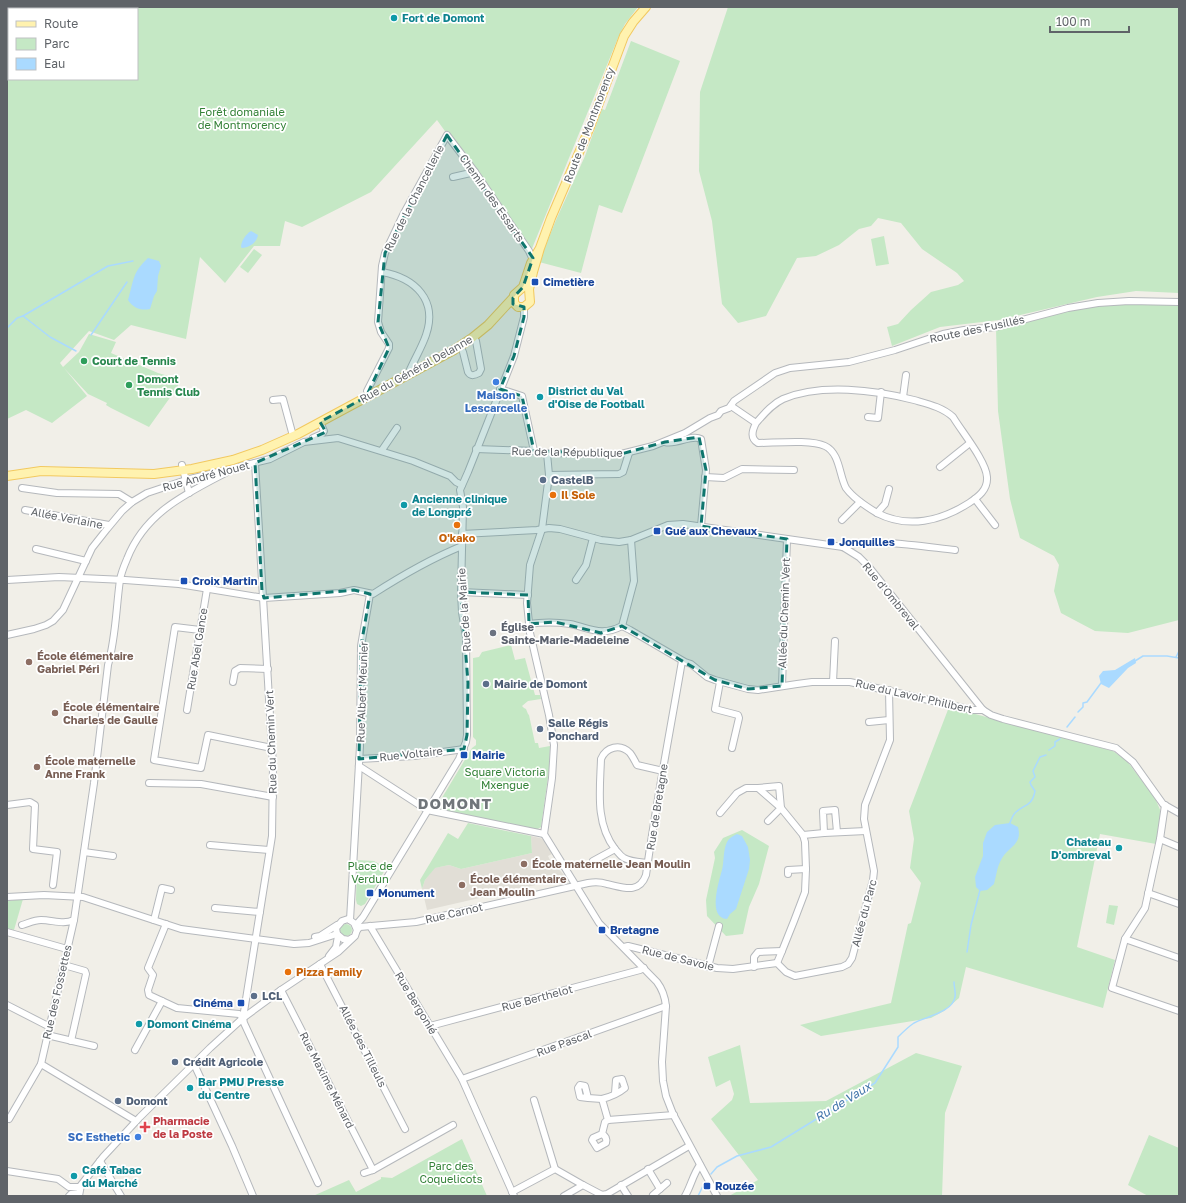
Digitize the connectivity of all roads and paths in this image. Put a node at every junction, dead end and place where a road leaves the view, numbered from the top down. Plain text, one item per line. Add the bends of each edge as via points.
1 (646, 7) edge
2 (447, 135) joint
3 (475, 172) junction
4 (453, 176) dead end
5 (534, 261) junction
6 (382, 272) junction
7 (530, 295) junction
8 (518, 301) junction
9 (1179, 302) edge
10 (473, 337) junction
11 (460, 346) junction
12 (802, 366) joint
13 (410, 374) junction
14 (906, 375) dead end
15 (500, 389) junction
16 (881, 392) junction
17 (369, 396) junction
18 (903, 397) junction
19 (273, 400) dead end
20 (731, 406) junction
21 (868, 417) dead end
22 (320, 422) junction
23 (756, 423) junction
24 (397, 428) dead end
25 (293, 436) junction
26 (304, 442) junction
27 (665, 442) junction
28 (970, 443) junction
29 (476, 449) junction
30 (382, 450) junction
31 (534, 451) junction
32 (547, 453) junction
33 (629, 453) junction
34 (255, 463) junction
35 (940, 467) dead end
36 (183, 468) junction
37 (233, 469) junction
38 (794, 470) dead end
39 (86, 473) junction
40 (549, 475) junction
41 (7, 476) edge
42 (705, 477) junction
43 (186, 480) junction
44 (7, 482) edge
45 (462, 484) junction
46 (22, 488) dead end
47 (889, 489) dead end
48 (189, 493) junction
49 (975, 499) junction
50 (132, 502) junction
51 (860, 502) junction
52 (25, 510) dead end
53 (877, 513) junction
54 (842, 520) dead end
55 (109, 525) junction
56 (996, 525) dead end
57 (701, 526) junction
58 (542, 529) junction
59 (462, 534) junction
60 (593, 538) junction
61 (787, 539) junction
62 (631, 540) junction
63 (462, 546) junction
64 (843, 547) junction
65 (36, 549) dead end
66 (955, 550) dead end
67 (86, 561) junction
68 (78, 578) junction
69 (120, 579) junction
70 (7, 580) edge
71 (576, 580) dead end
72 (207, 589) junction
73 (461, 592) junction
74 (370, 594) junction
75 (528, 595) junction
76 (264, 598) junction
77 (528, 624) junction
78 (622, 626) junction
79 (200, 630) junction
80 (7, 635) edge
81 (835, 641) dead end
82 (682, 661) junction
83 (268, 669) junction
84 (233, 682) dead end
85 (720, 682) junction
86 (833, 682) junction
87 (782, 686) junction
88 (889, 690) junction
89 (187, 710) dead end
90 (983, 710) junction
91 (889, 720) junction
92 (869, 722) dead end
93 (272, 748) junction
94 (732, 748) dead end
95 (464, 749) junction
96 (359, 759) junction
97 (358, 766) junction
98 (663, 771) junction
99 (149, 784) dead end
100 (758, 788) junction
101 (273, 797) junction
102 (7, 805) edge
103 (1165, 805) junction
104 (781, 808) junction
105 (427, 810) junction
106 (720, 813) dead end
107 (1179, 813) edge
108 (768, 821) dead end
109 (866, 831) junction
110 (837, 832) junction
111 (824, 833) junction
112 (544, 834) junction
113 (803, 835) junction
114 (1160, 839) junction
115 (210, 845) dead end
116 (1179, 847) edge
117 (615, 849) junction
118 (270, 850) junction
119 (84, 852) junction
120 (113, 856) dead end
121 (592, 861) dead end
122 (648, 863) junction
123 (806, 869) junction
124 (788, 874) dead end
125 (53, 885) dead end
126 (575, 885) junction
127 (171, 890) dead end
128 (1148, 893) junction
129 (7, 897) edge
130 (78, 897) junction
131 (1179, 904) edge
132 (215, 908) dead end
133 (260, 912) junction
134 (74, 920) junction
135 (154, 920) junction
136 (350, 920) junction
137 (166, 924) junction
138 (22, 925) dead end
139 (338, 925) junction
140 (370, 926) junction
141 (719, 926) dead end
142 (356, 928) junction
143 (7, 932) edge
144 (338, 935) junction
145 (352, 938) junction
146 (256, 939) junction
147 (1125, 940) junction
148 (288, 943) junction
149 (624, 948) junction
150 (67, 949) junction
151 (782, 951) junction
152 (1179, 958) edge
153 (322, 962) junction
154 (777, 963) junction
155 (64, 965) junction
156 (708, 967) junction
157 (754, 967) junction
158 (644, 968) junction
159 (281, 990) junction
160 (162, 1001) junction
161 (7, 1005) edge
162 (666, 1006) junction
163 (1179, 1011) edge
164 (243, 1018) junction
165 (48, 1026) junction
166 (430, 1026) junction
167 (47, 1035) junction
168 (71, 1041) junction
169 (94, 1046) dead end
170 (135, 1050) dead end
171 (41, 1064) junction
172 (194, 1064) junction
173 (462, 1080) junction
174 (615, 1093) dead end
175 (588, 1098) dead end
176 (602, 1099) junction
177 (534, 1100) dead end
178 (674, 1115) junction
179 (7, 1118) edge
180 (608, 1120) junction
181 (136, 1121) junction
182 (453, 1125) dead end
183 (405, 1129) dead end
184 (602, 1134) dead end
185 (689, 1146) junction
186 (100, 1160) junction
187 (700, 1165) junction
188 (555, 1169) junction
189 (648, 1169) junction
190 (373, 1170) junction
191 (7, 1171) edge
192 (364, 1173) dead end
193 (318, 1183) dead end
194 (666, 1183) dead end
195 (583, 1185) junction
196 (621, 1185) junction
197 (660, 1189) junction
198 (80, 1192) edge
199 (513, 1194) edge
200 (653, 1195) dead end
201 (69, 1196) edge
202 (122, 1196) edge
203 (253, 1196) edge
204 (564, 1196) edge
205 (628, 1196) edge
206 (685, 1196) edge
207 (717, 1196) edge

1 - 5 main road, Route de Montmorency via 624,36 590,127
2 - 3 street, Chemin des Essarts
2 - 6 street, Rue de la Chancellerie via 392,238 385,253
3 - 4 street
3 - 5 street, Chemin des Essarts
5 - 7 main road, Route de Montmorency
5 - 8 main road, Route de Montmorency
6 - 13 street via 416,286 429,310 426,336
6 - 17 street, Rue de la Chancellerie via 378,322 389,348 367,391
7 - 8 main road via 525,291
7 - 8 main road via 530,302
8 - 10 main road, Rue du Général Delanne via 505,308
8 - 15 street, Rue de la Mairie via 524,317 514,356
9 - 12 street, Route des Fusillés via 1129,301 1068,308 996,327 943,334 856,361
10 - 11 main road, Rue du Général Delanne
10 - 11 street via 478,348 480,373 470,375
11 - 13 main road, Rue du Général Delanne
12 - 20 street, Rue de la République via 776,373 734,401
13 - 17 main road, Rue du Général Delanne
14 - 18 street
15 - 29 street, Rue de la Mairie
15 - 31 street via 522,396
16 - 18 street
16 - 21 street via 878,418
16 - 23 street via 833,390 795,395 767,410
17 - 22 main road, Rue du Général Delanne
18 - 28 street via 948,412
19 - 25 street via 283,399
20 - 23 street
20 - 27 street, Rue de la République
22 - 25 main road, Rue du Général Delanne
22 - 26 street via 324,431 322,434
23 - 51 street via 752,436 758,443 818,444 830,449 842,481
24 - 30 street
25 - 36 main road, Rue du Général Delanne via 281,442
26 - 30 street, Rue André Nouet via 338,438
26 - 34 street, Rue André Nouet via 270,459
27 - 33 street, Rue de la République
27 - 42 street via 674,443 699,437 702,442
28 - 35 street
28 - 49 street via 987,476 985,488
29 - 31 street, Rue de la République
29 - 45 street, Rue de la Mairie
30 - 45 street, Rue André Nouet via 450,476
31 - 32 street, Rue de la République
32 - 33 street, Rue de la République
32 - 40 street
33 - 40 street via 623,472 619,474
34 - 37 street, Rue André Nouet
34 - 76 street, Rue du Chemin Vert
36 - 39 main road, Rue du Général Delanne
36 - 43 street
37 - 43 street, Rue André Nouet
37 - 48 street, Rue des Fossettes
38 - 42 street via 742,469 724,478
39 - 41 main road via 41,471
39 - 44 main road via 50,474
40 - 58 street
42 - 57 street
43 - 48 street
43 - 50 street, Rue André Nouet
45 - 59 street, Rue de la Mairie
46 - 50 street via 57,493 119,494
47 - 53 street via 885,504
48 - 69 street, Rue des Fossettes via 175,500 146,527 129,553
49 - 53 street via 955,512 931,521 901,521
49 - 56 street
50 - 55 street, Rue André Nouet
51 - 53 street
51 - 54 street
52 - 55 street, Allée Verlaine
55 - 67 street, Rue André Nouet
57 - 61 street, Rue d'Ombreval
57 - 62 street, Rue d'Ombreval via 668,525
58 - 59 street, Rue d'Ombreval
58 - 60 street, Rue d'Ombreval via 560,529
58 - 75 street via 530,565
59 - 63 street, Rue de la Mairie
60 - 62 street, Rue d'Ombreval via 620,542
60 - 71 street via 586,565
61 - 64 street, Rue d'Ombreval
61 - 87 street, Allée du Chemin Vert
62 - 78 street via 634,581
63 - 73 street, Rue de la Mairie
63 - 74 street via 425,563
64 - 66 street via 866,542
64 - 90 street, Rue d'Ombreval via 869,567
65 - 67 street
67 - 68 street, Rue André Nouet
68 - 69 street
68 - 70 street
68 - 80 street, Rue André Nouet via 63,610 53,620 34,629
69 - 72 street
69 - 119 street, Rue des Fossettes
72 - 76 street
72 - 79 street, Rue Abel Gance
73 - 75 street
73 - 95 street, Rue de la Mairie via 468,683 467,735
74 - 76 street via 354,590
74 - 96 street, Rue Albert Meunier via 361,646
75 - 77 street
76 - 83 street, Rue du Chemin Vert
77 - 78 street via 555,622 601,632
77 - 112 street via 554,745
78 - 82 street, Rue du Lavoir Philibert
79 - 89 street, Rue Abel Gance
79 - 93 street via 174,627 154,760 201,768 208,735
81 - 86 street
82 - 85 street, Rue du Lavoir Philibert
82 - 98 street, Rue de Bretagne
83 - 84 street via 240,668 235,671
83 - 93 street, Rue du Chemin Vert
85 - 87 street, Rue du Lavoir Philibert via 758,690
85 - 94 street via 715,709 738,715 739,718
86 - 87 street, Rue du Lavoir Philibert
86 - 88 street, Rue du Lavoir Philibert via 855,682
88 - 90 street, Rue du Lavoir Philibert via 972,710
88 - 91 street, Allée du Parc
90 - 103 street, Rue d'Ombreval via 1003,719 1116,748 1133,762
91 - 92 street
91 - 109 street, Allée du Parc via 890,740 865,805
93 - 101 street, Rue du Chemin Vert
95 - 96 street, Rue Voltaire via 414,756
95 - 105 street
96 - 97 street, Rue Albert Meunier
97 - 105 street
97 - 136 street, Rue Albert Meunier
98 - 117 street via 637,764 630,753 618,747 606,750 603,754 600,811 606,835
98 - 122 street, Rue de Bretagne
99 - 101 street via 201,784
100 - 104 street
100 - 104 street via 780,786
100 - 106 street via 741,790
101 - 118 street, Rue du Chemin Vert
102 - 125 street via 30,802 35,805 32,848 57,852
103 - 107 street, Rue d'Ombreval
103 - 114 street
104 - 108 street
104 - 113 street
105 - 112 street
105 - 142 street
109 - 110 street
109 - 154 street, Allée du Parc via 874,871 873,880 852,958 848,964 795,976 786,972
110 - 111 street
110 - 111 street via 835,810 823,811
111 - 113 street
112 - 126 street
113 - 123 street
114 - 116 street
114 - 128 street
115 - 118 street
117 - 121 street
117 - 122 street via 629,861
118 - 133 street, Rue du Chemin Vert
119 - 120 street
119 - 130 street, Rue des Fossettes
122 - 126 street, Rue de Bretagne via 645,880 630,889 599,882
123 - 124 street via 788,870
123 - 151 street via 803,898
126 - 140 street, Rue Carnot via 416,922
126 - 149 street via 599,923
127 - 135 street via 162,888
128 - 131 street
128 - 147 street via 1144,908
129 - 130 street
130 - 134 street, Rue des Fossettes
130 - 135 street
132 - 133 street
133 - 146 street, Rue du Chemin Vert
134 - 138 street via 65,923 35,920
134 - 150 street, Rue des Fossettes
135 - 137 street
136 - 139 street via 342,921
136 - 142 street
137 - 146 street via 181,929
137 - 160 street via 148,968 153,975 148,993
139 - 144 street
139 - 148 street via 320,936
140 - 142 street, Rue Carnot
140 - 166 street, Rue Bergonié
141 - 156 street
142 - 145 street
143 - 150 street
144 - 145 street via 346,940
144 - 148 street via 309,943
144 - 153 street via 336,947
145 - 153 street via 338,952
146 - 148 street
146 - 164 street, Rue du Chemin Vert
147 - 152 street
147 - 163 street via 1112,988
149 - 156 street, Rue de Savoie via 628,946
149 - 158 street
150 - 155 street, Rue des Fossettes
151 - 154 street
151 - 157 street via 758,952 754,957
153 - 159 street
153 - 183 street, Allée des Tilleuls
154 - 157 street
155 - 165 street, Rue des Fossettes
155 - 168 street via 84,970 86,974
156 - 157 street, Rue de Savoie
158 - 162 street via 662,988
158 - 166 street, Rue Berthelot
159 - 164 street
159 - 190 street, Rue Maxime Ménard
160 - 164 street via 177,1008 239,1014
160 - 170 street
161 - 165 street
162 - 173 street, Rue Pascal
162 - 178 street via 662,1072 666,1096
164 - 172 street
164 - 193 street
165 - 167 street, Rue des Fossettes
166 - 173 street, Rue Bergonié
167 - 168 street
167 - 171 street, Rue des Fossettes
168 - 169 street
171 - 179 street, Rue des Fossettes
171 - 181 street
172 - 181 street
172 - 203 street
173 - 199 street, Rue Bergonié
174 - 176 street
175 - 176 street
176 - 180 street
177 - 188 street
178 - 180 street
178 - 185 street
180 - 184 street
181 - 186 street
182 - 190 street
185 - 187 street
185 - 189 street
186 - 198 street via 83,1181
186 - 202 street
187 - 206 street
187 - 207 street
188 - 195 street
188 - 199 street
189 - 196 street
189 - 197 street
190 - 192 street
191 - 198 street via 58,1179
194 - 197 street
195 - 196 street via 604,1195
195 - 204 street
196 - 205 street
197 - 200 street
198 - 201 street

